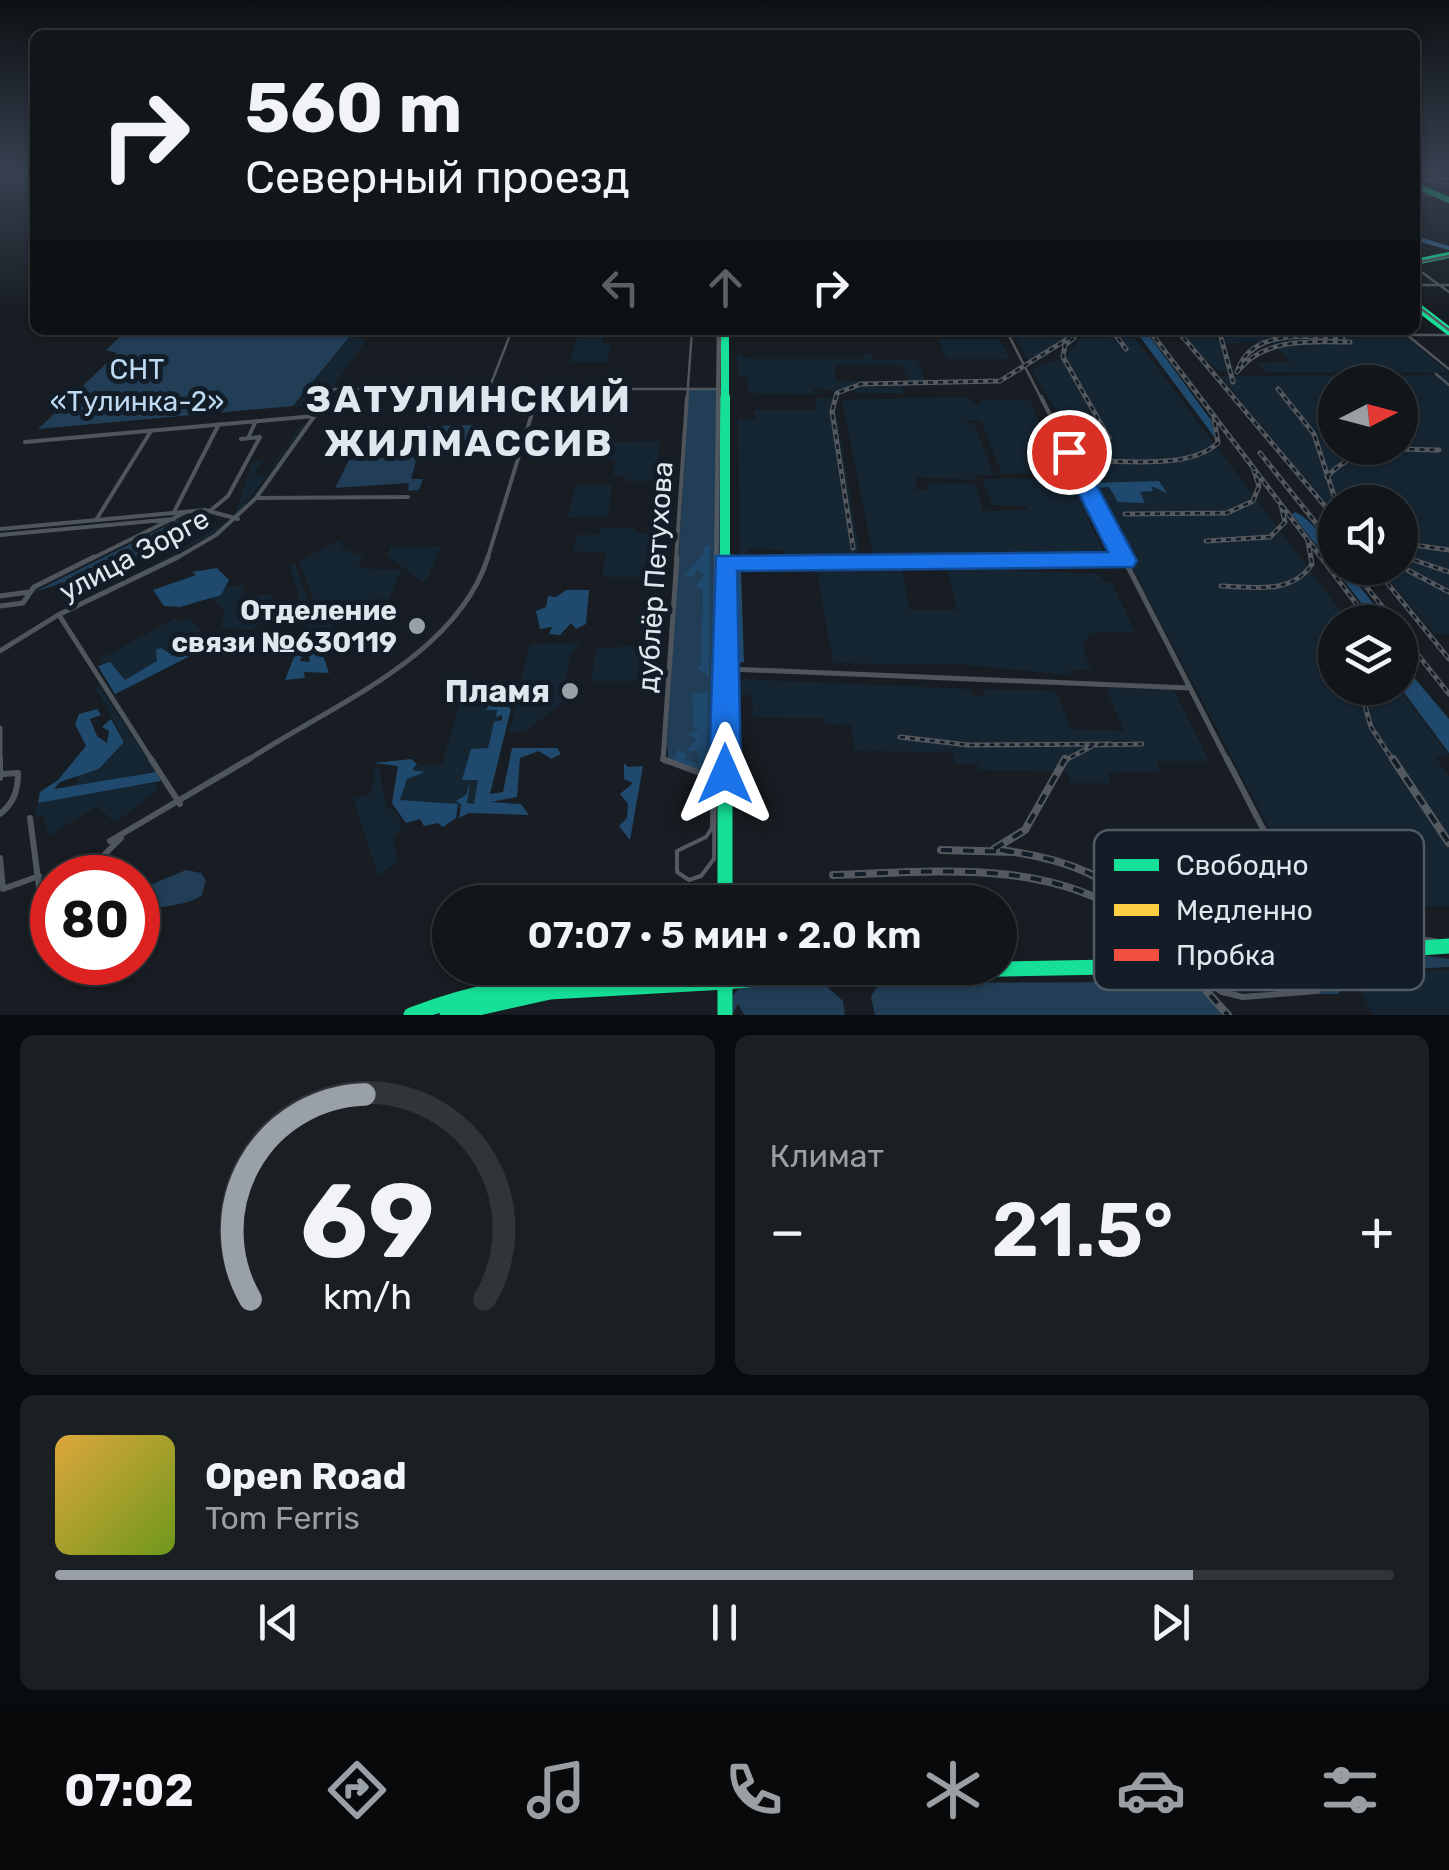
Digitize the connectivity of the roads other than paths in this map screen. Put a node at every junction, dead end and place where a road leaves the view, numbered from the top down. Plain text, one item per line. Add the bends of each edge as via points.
1 (1448, 256) edge
2 (1420, 265) edge
3 (1420, 269) edge
4 (1420, 285) edge
5 (1439, 285) junction
6 (1449, 285) edge
7 (1449, 292) edge
8 (1420, 308) edge
9 (1421, 314) edge
10 (1449, 332) edge
11 (1420, 334) edge
12 (510, 335) edge
13 (692, 335) edge
14 (725, 335) edge
15 (1009, 335) edge
16 (1407, 335) edge
17 (1449, 370) edge
18 (1436, 374) dead end
19 (1449, 385) edge
20 (488, 389) junction
21 (540, 389) junction
22 (687, 389) junction
23 (724, 389) junction
24 (314, 416) junction
25 (256, 421) junction
26 (219, 424) junction
27 (151, 430) junction
28 (25, 442) dead end
29 (408, 497) dead end
30 (256, 498) junction
31 (211, 510) junction
32 (174, 516) junction
33 (238, 519) junction
34 (96, 520) junction
35 (0, 532) edge
36 (1124, 561) junction
37 (725, 562) junction
38 (30, 592) junction
39 (0, 596) edge
40 (0, 606) edge
41 (59, 615) junction
42 (0, 651) edge
43 (725, 669) junction
44 (1189, 688) junction
45 (0, 728) edge
46 (1, 776) edge
47 (725, 780) junction
48 (180, 804) junction
49 (0, 814) edge
50 (30, 818) dead end
51 (1263, 830) edge
52 (125, 835) junction
53 (110, 842) dead end
54 (36, 855) edge
55 (105, 855) edge
56 (0, 858) edge
57 (30, 879) edge
58 (724, 885) edge
59 (1424, 938) edge
60 (1448, 946) edge
61 (1094, 967) edge
62 (1017, 969) edge
63 (510, 985) edge
64 (644, 985) edge
65 (725, 985) edge
66 (1219, 990) edge
67 (1308, 990) edge
68 (411, 1015) edge
69 (447, 1015) edge
70 (724, 1015) edge

1 - 2 main road
3 - 5 street
4 - 5 street
5 - 6 street
5 - 7 street
8 - 10 main road
9 - 10 main road
10 - 11 street
12 - 20 street
13 - 22 street, дублёр Петухова
14 - 23 main road
15 - 36 street
16 - 17 street
18 - 19 street
20 - 21 street
20 - 24 street, улица Зорге via 334,389
21 - 22 street
21 - 48 street via 474,593 441,633 354,697
22 - 23 street
22 - 47 street, дублёр Петухова via 663,760
23 - 37 main road
24 - 25 street
24 - 30 street, улица Зорге
25 - 26 street
25 - 31 street via 244,438 260,437 228,496
26 - 27 street
26 - 32 street
27 - 28 street
27 - 34 street
29 - 30 street
30 - 33 street, улица Зорге
31 - 32 street
31 - 33 street
32 - 34 street
32 - 35 street
32 - 38 street
33 - 41 street, улица Зорге
34 - 35 street
36 - 37 street
36 - 44 street
37 - 43 main road
38 - 39 street
38 - 40 street via 22,603
41 - 42 street
41 - 48 street, улица Зорге
43 - 44 street
43 - 47 main road
44 - 51 street
45 - 46 street
46 - 49 street via 18,773 19,780 13,804
47 - 58 main road
48 - 52 street
50 - 54 street
52 - 53 street
52 - 55 street
56 - 57 street via 3,889
59 - 60 street
61 - 62 main road
63 - 68 main road
64 - 69 main road via 562,988
65 - 70 main road
66 - 67 street via 1243,997

